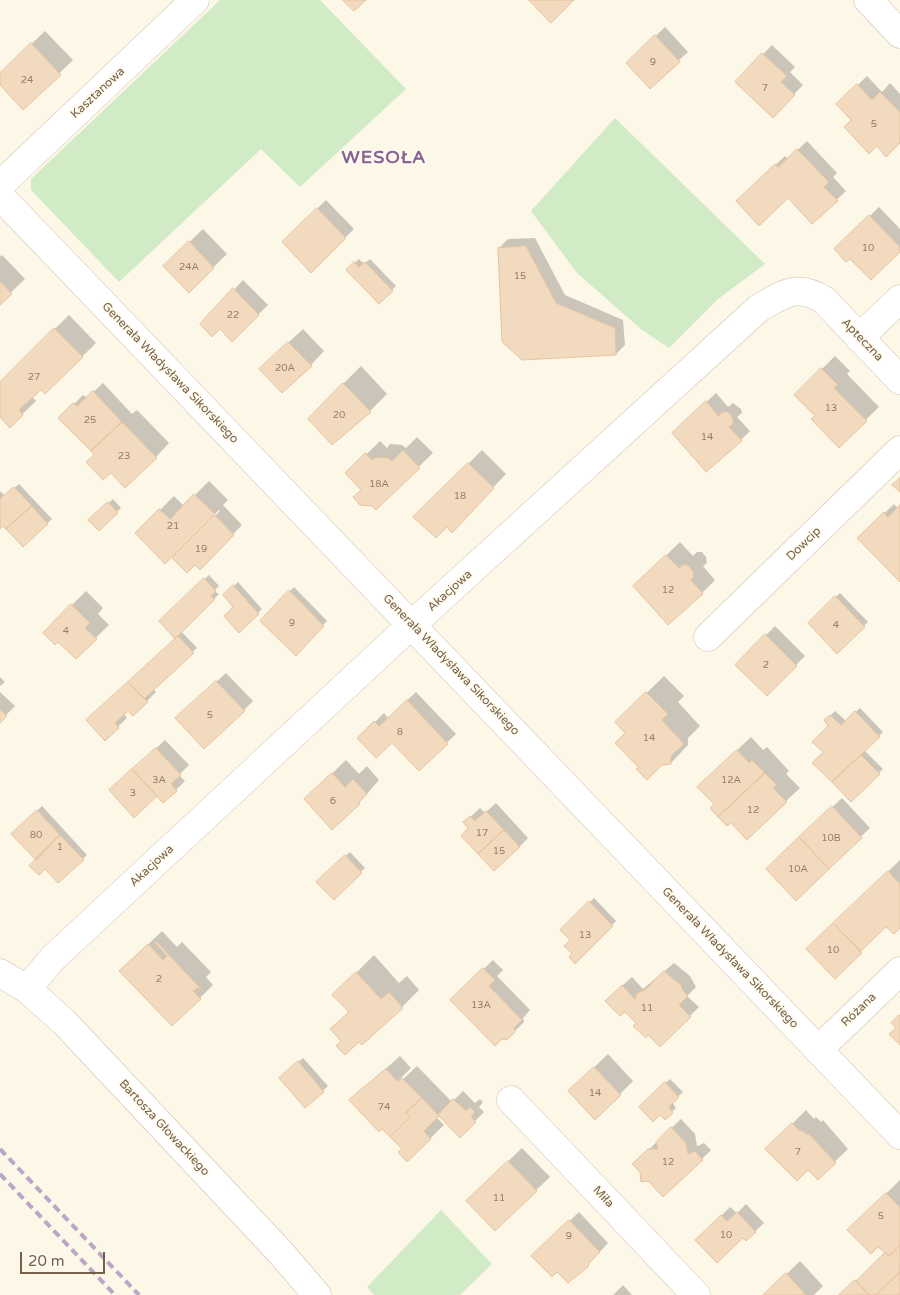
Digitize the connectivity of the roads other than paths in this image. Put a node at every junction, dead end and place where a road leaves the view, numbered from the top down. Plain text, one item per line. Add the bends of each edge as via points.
1 (196, 0) edge
2 (868, 0) edge
3 (900, 34) edge
4 (0, 185) edge
5 (0, 196) edge
6 (900, 299) edge
7 (824, 300) joint
8 (859, 338) junction
9 (900, 380) edge
10 (900, 450) edge
11 (413, 625) junction
12 (708, 637) dead end
13 (900, 971) edge
14 (0, 973) edge
15 (27, 989) junction
16 (818, 1050) junction
17 (511, 1100) dead end
18 (900, 1135) edge
19 (317, 1295) edge
20 (696, 1295) edge

1 - 4 street, Kasztanowa
2 - 3 street
5 - 11 street, Generała Władysława Sikorskiego
6 - 8 street
7 - 8 street, Apteczna
7 - 11 street, Akacjowa via 811,292 796,290 759,308
8 - 9 street, Apteczna
10 - 12 street, Dowcip
11 - 15 street, Akacjowa via 53,958
11 - 16 street, Generała Władysława Sikorskiego
13 - 16 street, Różana
14 - 15 street, Bartosza Głowackiego
15 - 19 street, Bartosza Głowackiego via 64,1022
16 - 18 street, Generała Władysława Sikorskiego
17 - 20 street, Miła

